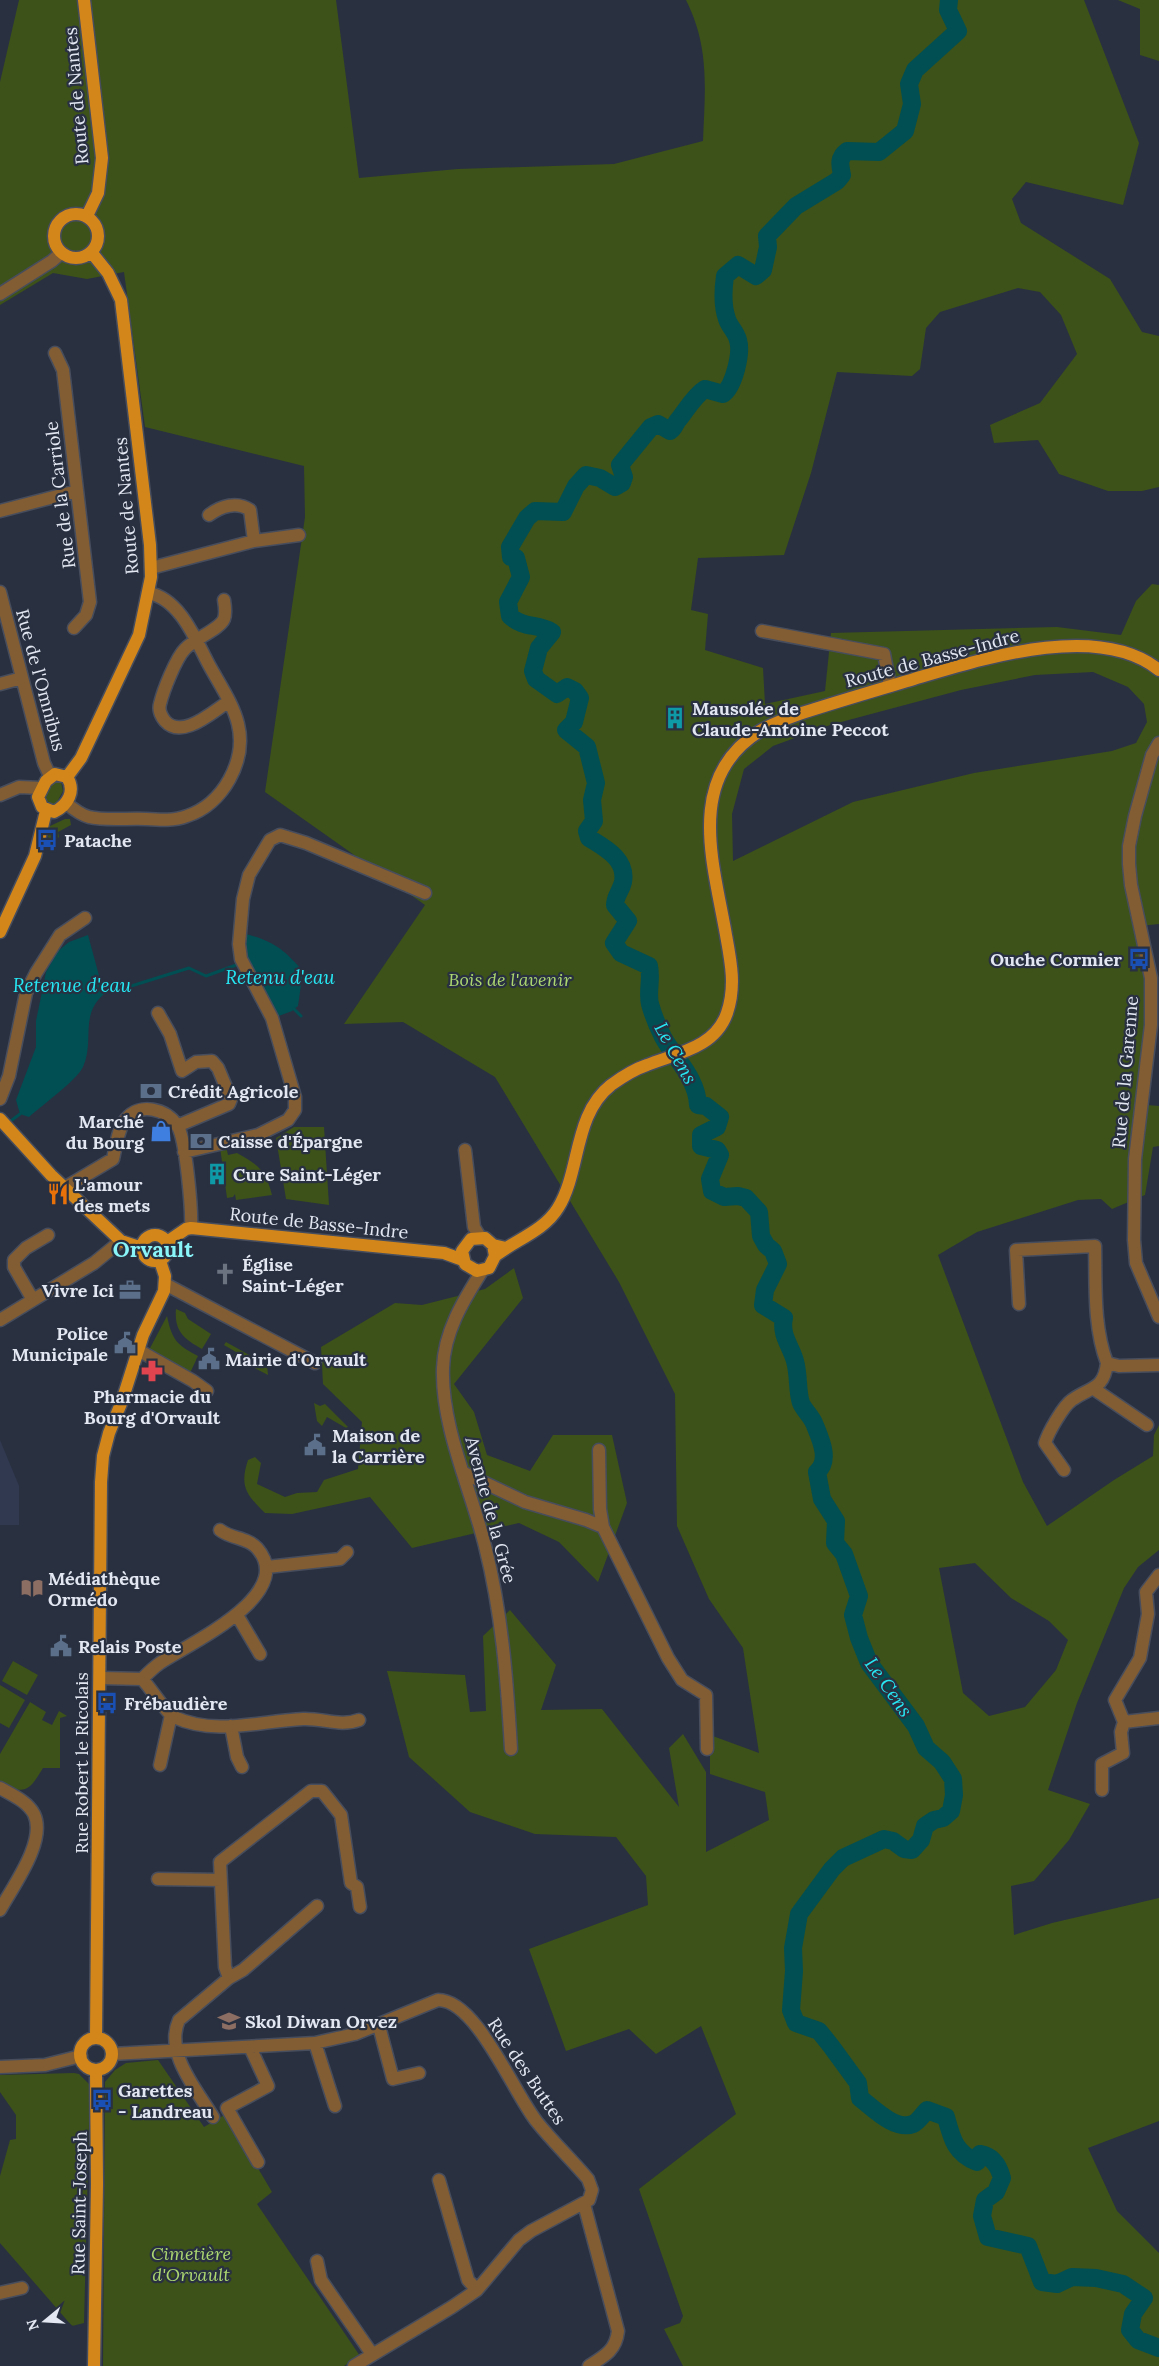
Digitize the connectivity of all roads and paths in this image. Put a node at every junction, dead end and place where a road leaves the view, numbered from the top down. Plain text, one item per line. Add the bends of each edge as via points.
1 (84, 0) edge
2 (87, 216) junction
3 (61, 253) junction
4 (92, 253) junction
5 (0, 294) edge
6 (55, 353) dead end
7 (76, 491) junction
8 (0, 511) edge
9 (209, 514) dead end
10 (298, 536) dead end
11 (254, 541) junction
12 (151, 568) junction
13 (0, 592) edge
14 (148, 593) junction
15 (224, 600) dead end
16 (3, 618) edge
17 (74, 628) dead end
18 (762, 631) dead end
19 (195, 639) junction
20 (1159, 670) edge
21 (22, 678) junction
22 (0, 684) edge
23 (890, 686) junction
24 (228, 702) junction
25 (1159, 743) edge
26 (50, 776) junction
27 (68, 777) junction
28 (41, 788) junction
29 (0, 795) edge
30 (66, 803) junction
31 (46, 811) junction
32 (426, 894) dead end
33 (85, 918) dead end
34 (0, 932) edge
35 (1155, 996) edge
36 (158, 1013) dead end
37 (0, 1099) edge
38 (0, 1119) edge
39 (177, 1126) junction
40 (465, 1150) dead end
41 (184, 1152) junction
42 (66, 1187) junction
43 (191, 1228) junction
44 (48, 1235) dead end
45 (472, 1237) junction
46 (121, 1242) junction
47 (166, 1242) junction
48 (142, 1248) junction
49 (494, 1251) junction
50 (444, 1253) junction
51 (463, 1260) junction
52 (160, 1261) junction
53 (477, 1270) junction
54 (165, 1284) junction
55 (33, 1300) junction
56 (1018, 1304) dead end
57 (1159, 1317) edge
58 (0, 1320) edge
59 (138, 1350) junction
60 (315, 1363) dead end
61 (1107, 1363) junction
62 (1159, 1365) edge
63 (1094, 1389) junction
64 (207, 1391) dead end
65 (1147, 1425) dead end
66 (599, 1450) dead end
67 (1064, 1470) dead end
68 (464, 1472) junction
69 (600, 1509) junction
70 (586, 1520) junction
71 (603, 1527) junction
72 (220, 1530) dead end
73 (347, 1552) dead end
74 (267, 1567) junction
75 (1159, 1575) edge
76 (237, 1615) junction
77 (260, 1654) dead end
78 (100, 1678) junction
79 (142, 1679) junction
80 (171, 1716) junction
81 (1159, 1718) edge
82 (359, 1720) dead end
83 (1124, 1722) junction
84 (230, 1726) junction
85 (511, 1749) dead end
86 (706, 1749) dead end
87 (160, 1765) dead end
88 (242, 1767) dead end
89 (0, 1788) edge
90 (1102, 1790) dead end
91 (158, 1879) dead end
92 (221, 1880) junction
93 (317, 1906) dead end
94 (360, 1907) dead end
95 (0, 1910) edge
96 (229, 1978) junction
97 (379, 2026) junction
98 (96, 2038) junction
99 (315, 2042) junction
100 (250, 2047) junction
101 (176, 2051) junction
102 (112, 2054) junction
103 (81, 2056) junction
104 (0, 2067) edge
105 (96, 2071) junction
106 (419, 2073) dead end
107 (335, 2106) dead end
108 (213, 2117) dead end
109 (258, 2162) dead end
110 (439, 2180) dead end
111 (584, 2204) junction
112 (317, 2262) dead end
113 (22, 2288) dead end
114 (477, 2290) junction
115 (0, 2293) edge
116 (372, 2354) junction
117 (94, 2366) edge
118 (354, 2366) edge
119 (589, 2366) edge

1 - 2 main road, Route de Nantes via 102,158 98,193
2 - 3 main road via 74,214 57,224 54,242
2 - 4 main road via 99,234
3 - 4 main road via 73,259
3 - 5 street
4 - 12 main road, Route de Nantes via 102,264 122,300
6 - 7 street, Rue de la Carriole via 63,370
7 - 8 street
7 - 17 street, Rue de la Carriole via 90,602 86,616
9 - 11 street via 219,507 242,505 250,510
10 - 11 street
11 - 12 street
12 - 14 main road, Route de Nantes
13 - 16 street, Rue de l'Omnibus
14 - 19 street via 166,600
14 - 27 main road, Route de Nantes via 139,635 81,758
15 - 19 street via 225,618 221,624
16 - 21 street, Rue de l'Omnibus
18 - 23 street via 884,654
19 - 24 street
19 - 24 street via 181,654 160,701 160,714 174,728 186,728
20 - 23 main road, Route de Basse-Indre via 1132,653 1109,649 1037,649 989,658
21 - 22 street
21 - 26 street, Rue de l'Omnibus
23 - 49 main road, Route de Basse-Indre via 772,724 734,754 720,775 710,809 709,830 732,973 732,996 726,1015 704,1042 687,1052 629,1073 610,1086 588,1116 567,1190 557,1209 535,1230 506,1248
24 - 30 street via 238,724 240,748 237,760 222,791 196,813 172,820 88,817
25 - 35 street, Rue de la Garenne via 1148,768 1129,846 1131,885
26 - 27 main road
26 - 28 main road
27 - 30 main road via 72,784
28 - 29 street via 19,788
28 - 31 main road via 39,802
30 - 31 main road via 54,812
31 - 34 main road via 36,856
32 - 41 street via 306,843 280,835 270,840 248,875 239,923 239,953 272,1018 295,1097 295,1110 288,1120 258,1135
33 - 37 street via 60,935 26,993 9,1076
35 - 57 street, Rue de la Garenne via 1135,1159 1134,1240 1136,1263
36 - 39 street via 170,1034 182,1071 196,1062 212,1061 232,1099 229,1104
38 - 42 main road
39 - 41 street
39 - 42 street via 157,1110 135,1112 122,1126 112,1159
40 - 45 street
41 - 43 street
42 - 46 main road
43 - 47 main road
43 - 50 main road, Route de Basse-Indre
44 - 55 street via 26,1248 14,1260 14,1267
45 - 49 main road
45 - 50 main road, Route de Basse-Indre
45 - 51 main road
46 - 48 main road
46 - 55 street via 94,1263
47 - 48 main road via 154,1235 145,1239
47 - 52 main road via 168,1253
48 - 52 main road via 148,1259
49 - 53 main road, Route de Basse-Indre via 489,1268
50 - 51 main road, Route de Basse-Indre
51 - 53 main road
52 - 54 main road
53 - 68 street, Avenue de la Grée via 449,1335 443,1367 444,1393
54 - 59 main road, Rue Robert le Ricolais
54 - 60 street
55 - 58 street
56 - 61 street via 1016,1250 1095,1246 1097,1320
59 - 64 street
59 - 78 main road, Rue Robert le Ricolais via 103,1456
61 - 62 street via 1119,1366
61 - 63 street via 1106,1375
63 - 65 street
63 - 67 street via 1070,1400 1047,1435 1045,1443
66 - 69 street
68 - 70 street via 525,1502
68 - 85 street, Avenue de la Grée via 486,1546 496,1597 505,1654
69 - 70 street
69 - 71 street
70 - 71 street
71 - 86 street via 668,1658 682,1680 706,1695
72 - 74 street via 258,1548
73 - 74 street via 340,1559
74 - 76 street via 259,1591
75 - 83 street via 1146,1592 1148,1614 1140,1658 1116,1700
76 - 77 street
76 - 79 street via 158,1664
78 - 79 street
78 - 98 main road, Rue Robert le Ricolais
79 - 80 street
80 - 84 street via 198,1724
80 - 87 street
81 - 83 street
82 - 84 street via 348,1724 305,1719
83 - 90 street via 1121,1732 1123,1754 1102,1764
84 - 88 street
89 - 95 street via 23,1801 34,1814 37,1830 33,1851
91 - 92 street
92 - 94 street via 220,1862 311,1791 317,1790 322,1791 341,1815 351,1883 357,1887
92 - 96 street via 225,1967
93 - 96 street via 243,1970
96 - 101 street via 178,2020 174,2030
97 - 99 street
97 - 106 street via 393,2079
97 - 111 street, Rue des Buttes via 438,2000 448,2000 459,2008 484,2036 536,2121 588,2180 592,2190
98 - 102 main road via 107,2043
98 - 103 main road via 85,2044
99 - 100 street
99 - 107 street
100 - 101 street
100 - 109 street via 268,2086 228,2108
101 - 102 street
101 - 108 street
102 - 105 main road via 108,2066
103 - 104 street via 45,2065
103 - 105 main road via 86,2066
105 - 117 main road, Rue Saint-Joseph
110 - 114 street via 468,2280
111 - 114 street via 519,2240
111 - 119 street via 618,2330 612,2351
112 - 116 street via 321,2280
113 - 115 street
114 - 116 street
116 - 118 street

